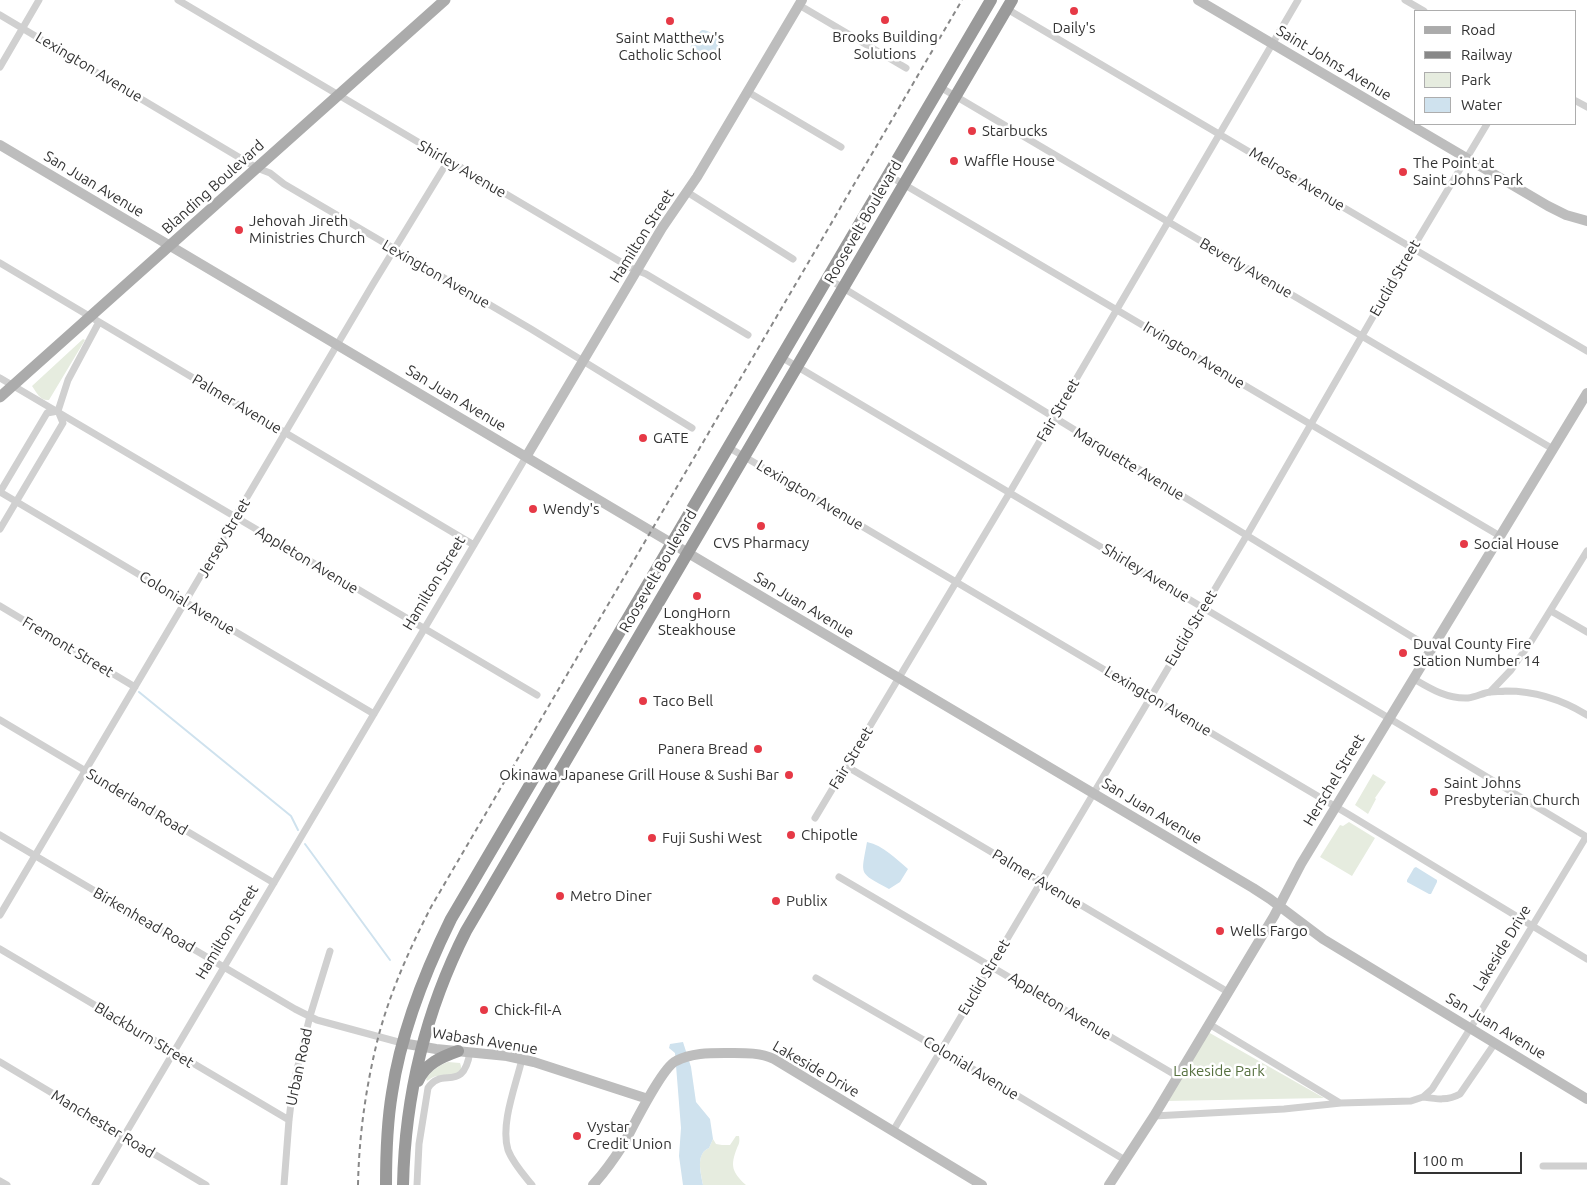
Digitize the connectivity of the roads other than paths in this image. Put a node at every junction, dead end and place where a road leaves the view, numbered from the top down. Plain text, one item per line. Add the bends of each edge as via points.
1 (39, 0) edge
2 (178, 0) edge
3 (991, 0) edge
4 (1198, 0) edge
5 (1298, 0) edge
6 (1405, 0) edge
7 (442, 1) edge
8 (801, 3) edge
9 (1009, 4) edge
10 (1422, 10) edge
11 (0, 15) edge
12 (23, 28) junction
13 (1272, 44) junction
14 (0, 67) edge
15 (906, 68) dead end
16 (940, 87) junction
17 (748, 92) junction
18 (337, 95) junction
19 (955, 97) junction
20 (1486, 125) edge
21 (1220, 134) junction
22 (0, 145) edge
23 (841, 147) dead end
24 (1467, 158) junction
25 (448, 161) junction
26 (257, 168) junction
27 (888, 175) junction
28 (904, 184) junction
29 (687, 192) junction
30 (1587, 221) edge
31 (1168, 222) junction
32 (169, 246) junction
33 (1412, 248) junction
34 (394, 249) junction
35 (793, 258) dead end
36 (0, 264) edge
37 (636, 270) junction
38 (827, 278) junction
39 (843, 288) junction
40 (1116, 310) junction
41 (95, 319) junction
42 (748, 335) dead end
43 (1362, 336) junction
44 (337, 346) junction
45 (1587, 351) edge
46 (781, 357) junction
47 (583, 362) junction
48 (797, 367) junction
49 (0, 378) edge
50 (13, 386) junction
51 (1587, 393) edge
52 (0, 397) edge
53 (58, 411) junction
54 (1053, 418) junction
55 (1310, 424) junction
56 (692, 428) dead end
57 (286, 434) junction
58 (728, 446) junction
59 (1553, 449) junction
60 (744, 456) junction
61 (526, 457) junction
62 (0, 492) edge
63 (1010, 492) junction
64 (17, 502) junction
65 (236, 518) junction
66 (0, 529) edge
67 (1247, 535) junction
68 (1500, 536) junction
69 (671, 544) junction
70 (474, 545) junction
71 (1587, 551) edge
72 (687, 553) junction
73 (956, 582) junction
74 (186, 603) junction
75 (0, 606) edge
76 (1203, 608) junction
77 (1551, 611) junction
78 (424, 629) junction
79 (1587, 632) edge
80 (617, 636) junction
81 (1432, 649) junction
82 (899, 679) junction
83 (1414, 679) junction
84 (135, 687) junction
85 (1490, 692) junction
86 (537, 695) dead end
87 (1151, 697) junction
88 (594, 712) junction
89 (374, 714) junction
90 (1587, 715) edge
91 (1389, 718) junction
92 (0, 720) edge
93 (846, 766) junction
94 (86, 772) junction
95 (1093, 793) junction
96 (1335, 806) junction
97 (815, 818) dead end
98 (0, 834) edge
99 (1587, 837) edge
100 (35, 856) junction
101 (484, 863) junction
102 (839, 877) dead end
103 (1041, 881) junction
104 (274, 884) junction
105 (1279, 906) junction
106 (478, 909) junction
107 (0, 915) edge
108 (451, 919) junction
109 (1533, 926) junction
110 (0, 949) edge
111 (330, 951) dead end
112 (1587, 958) edge
113 (991, 965) junction
114 (224, 967) junction
115 (816, 978) dead end
116 (1228, 992) junction
117 (310, 1016) junction
118 (1209, 1024) junction
119 (1470, 1028) junction
120 (402, 1043) junction
121 (1495, 1043) junction
122 (422, 1046) junction
123 (941, 1050) junction
124 (174, 1052) junction
125 (464, 1052) junction
126 (522, 1059) junction
127 (0, 1062) edge
128 (1177, 1076) junction
129 (412, 1095) junction
130 (1423, 1097) junction
131 (648, 1099) junction
132 (1587, 1099) edge
133 (1341, 1103) junction
134 (1154, 1116) junction
135 (289, 1120) junction
136 (893, 1131) junction
137 (124, 1137) junction
138 (1125, 1160) junction
139 (1543, 1166) dead end
140 (1587, 1166) edge
141 (0, 1181) edge
142 (7, 1185) edge
143 (95, 1185) edge
144 (206, 1185) edge
145 (284, 1185) edge
146 (386, 1185) edge
147 (403, 1185) edge
148 (417, 1185) edge
149 (532, 1185) edge
150 (593, 1185) edge
151 (982, 1185) edge
152 (1109, 1185) edge

1 - 12 street
2 - 18 street, Shirley Avenue
3 - 16 highway, Roosevelt Boulevard
4 - 13 main road, Saint Johns Avenue
5 - 13 street, Fair Street
6 - 10 street
7 - 18 main road, Blanding Boulevard
8 - 15 street
8 - 17 main road, Hamilton Street
9 - 19 highway, Roosevelt Boulevard
9 - 21 street, Melrose Avenue
11 - 12 street, Lexington Avenue
12 - 14 street
12 - 26 street, Lexington Avenue
13 - 21 street, Fair Street
13 - 24 main road, Saint Johns Avenue
16 - 19 street, Beverly Avenue
16 - 27 highway, Roosevelt Boulevard
17 - 23 street
17 - 29 main road, Hamilton Street
18 - 25 street, Shirley Avenue
18 - 26 main road, Blanding Boulevard
19 - 28 highway, Roosevelt Boulevard
19 - 31 street, Beverly Avenue
20 - 24 street, Euclid Street
21 - 31 street, Fair Street
21 - 33 street, Melrose Avenue
22 - 32 main road, San Juan Avenue
24 - 30 main road, Saint Johns Avenue via 1548,206
24 - 33 street, Euclid Street
25 - 34 street, Jersey Street
25 - 37 street, Shirley Avenue
26 - 32 main road, Blanding Boulevard
26 - 34 street, Lexington Avenue via 270,172 284,184
27 - 28 street, Irvington Avenue
27 - 38 highway, Roosevelt Boulevard
28 - 39 highway, Roosevelt Boulevard
28 - 40 street, Irvington Avenue
29 - 35 street
29 - 37 main road, Hamilton Street
31 - 40 street, Fair Street
31 - 43 street, Beverly Avenue
32 - 41 main road, Blanding Boulevard
32 - 44 main road, San Juan Avenue
33 - 43 street, Euclid Street
33 - 45 street, Melrose Avenue
34 - 44 street, Jersey Street
34 - 47 street, Lexington Avenue
36 - 41 street, Palmer Avenue
37 - 42 street, Shirley Avenue
37 - 47 main road, Hamilton Street
38 - 39 street, Marquette Avenue
38 - 46 highway, Roosevelt Boulevard
39 - 48 highway, Roosevelt Boulevard
39 - 54 street, Marquette Avenue
40 - 54 street, Fair Street
40 - 55 street, Irvington Avenue
41 - 50 main road, Blanding Boulevard
41 - 53 street
41 - 57 street, Palmer Avenue
43 - 55 street, Euclid Street
43 - 59 street, Beverly Avenue
44 - 57 street, Jersey Street
44 - 61 main road, San Juan Avenue
46 - 48 street, Shirley Avenue
46 - 58 highway, Roosevelt Boulevard
47 - 56 street, Lexington Avenue
47 - 61 main road, Hamilton Street
48 - 60 highway, Roosevelt Boulevard
48 - 63 street, Shirley Avenue
49 - 50 street, Appleton Avenue
50 - 52 main road, Blanding Boulevard
50 - 53 street, Appleton Avenue
51 - 59 main road, Herschel Street
53 - 62 street via 47,413
53 - 64 street via 63,423
53 - 65 street, Appleton Avenue
54 - 63 street, Fair Street
54 - 67 street, Marquette Avenue
55 - 67 street, Euclid Street
55 - 68 street, Irvington Avenue
57 - 65 street, Jersey Street
57 - 70 street, Palmer Avenue
58 - 60 street, Lexington Avenue
58 - 69 highway, Roosevelt Boulevard
59 - 68 main road, Herschel Street
60 - 72 highway, Roosevelt Boulevard
60 - 73 street, Lexington Avenue
61 - 69 main road, San Juan Avenue
61 - 70 street, Hamilton Street
62 - 64 street, Colonial Avenue
63 - 73 street, Fair Street
63 - 76 street, Shirley Avenue
64 - 66 street
64 - 74 street, Colonial Avenue
65 - 74 street, Jersey Street
65 - 78 street, Appleton Avenue
67 - 76 street, Euclid Street
67 - 81 street, Marquette Avenue
68 - 81 main road, Herschel Street
69 - 72 main road, San Juan Avenue
69 - 80 highway, Roosevelt Boulevard
70 - 78 street, Hamilton Street
71 - 77 street
72 - 82 main road, San Juan Avenue
72 - 88 highway, Roosevelt Boulevard
73 - 82 street, Fair Street
73 - 87 street, Lexington Avenue
74 - 84 street, Jersey Street
74 - 89 street, Colonial Avenue
75 - 84 street, Fremont Street
76 - 87 street, Euclid Street
76 - 91 street, Shirley Avenue
77 - 79 street
77 - 85 street via 1511,670
78 - 86 street, Appleton Avenue
78 - 89 street, Hamilton Street
80 - 88 highway via 613,658 592,696
80 - 101 highway, Roosevelt Boulevard
81 - 83 main road, Herschel Street
82 - 93 street, Fair Street
82 - 95 main road, San Juan Avenue
83 - 85 street via 1450,696 1467,698
83 - 91 main road, Herschel Street
84 - 94 street, Jersey Street
85 - 90 street via 1514,691 1545,696
87 - 95 street, Euclid Street
87 - 96 street, Lexington Avenue
88 - 106 highway, Roosevelt Boulevard
89 - 104 street, Hamilton Street
91 - 96 main road, Herschel Street
91 - 99 street, Shirley Avenue
92 - 94 street, Sunderland Road
93 - 97 street, Fair Street
93 - 103 street, Palmer Avenue
94 - 100 street, Jersey Street
94 - 104 street, Sunderland Road
95 - 103 street, Euclid Street
95 - 105 main road, San Juan Avenue
96 - 105 main road, Herschel Street
96 - 109 street, Lexington Avenue
98 - 100 street, Birkenhead Road
99 - 109 street, Lakeside Drive
100 - 107 street, Jersey Street
100 - 114 street, Birkenhead Road
101 - 106 highway via 475,896
101 - 108 highway, Roosevelt Boulevard
102 - 113 street, Appleton Avenue
103 - 113 street, Euclid Street
103 - 116 street, Palmer Avenue
104 - 114 street, Hamilton Street
105 - 116 main road, Herschel Street
105 - 119 main road, San Juan Avenue via 1322,939
106 - 108 highway via 466,910
106 - 122 highway, Roosevelt Boulevard via 444,977
108 - 120 highway, Roosevelt Boulevard via 421,985
109 - 112 street, Lexington Avenue
109 - 119 street, Lakeside Drive
110 - 124 street, Blackburn Street
111 - 117 street, Urban Road
113 - 123 street, Euclid Street
113 - 128 street, Appleton Avenue
114 - 117 street, Birkenhead Road
114 - 124 street, Hamilton Street
115 - 123 street, Colonial Avenue
116 - 118 main road, Herschel Street
117 - 120 street, Birkenhead Road
117 - 135 street, Urban Road
118 - 128 main road, Herschel Street
118 - 133 street
119 - 121 main road, San Juan Avenue
119 - 130 street, Lakeside Drive via 1432,1089
120 - 122 main road, Wabash Avenue
120 - 146 highway, Roosevelt Boulevard via 388,1128
121 - 130 street via 1460,1094 1452,1098
121 - 132 main road, San Juan Avenue
122 - 125 main road, Wabash Avenue
122 - 129 highway, Roosevelt Boulevard
123 - 136 street, Euclid Street
123 - 138 street, Colonial Avenue
124 - 135 street, Blackburn Street
124 - 137 street, Hamilton Street
125 - 126 main road, Wabash Avenue
125 - 129 highway via 442,1057 425,1069
125 - 148 street via 468,1062 464,1072 458,1077 437,1079 428,1088 418,1144
126 - 131 main road, Wabash Avenue
126 - 149 street via 506,1122 506,1138 511,1156
127 - 137 street, Manchester Road
128 - 134 main road, Herschel Street
129 - 147 highway, Roosevelt Boulevard
130 - 133 street via 1411,1101
131 - 136 main road, Lakeside Drive via 676,1061 712,1053 754,1054 766,1056
131 - 150 main road, Lakeside Drive via 622,1145
133 - 134 street
134 - 138 main road, Herschel Street
135 - 145 street, Urban Road
136 - 151 main road, Lakeside Drive
137 - 143 street, Hamilton Street
137 - 144 street, Manchester Road
138 - 152 main road, Herschel Street
139 - 140 street
141 - 142 street

